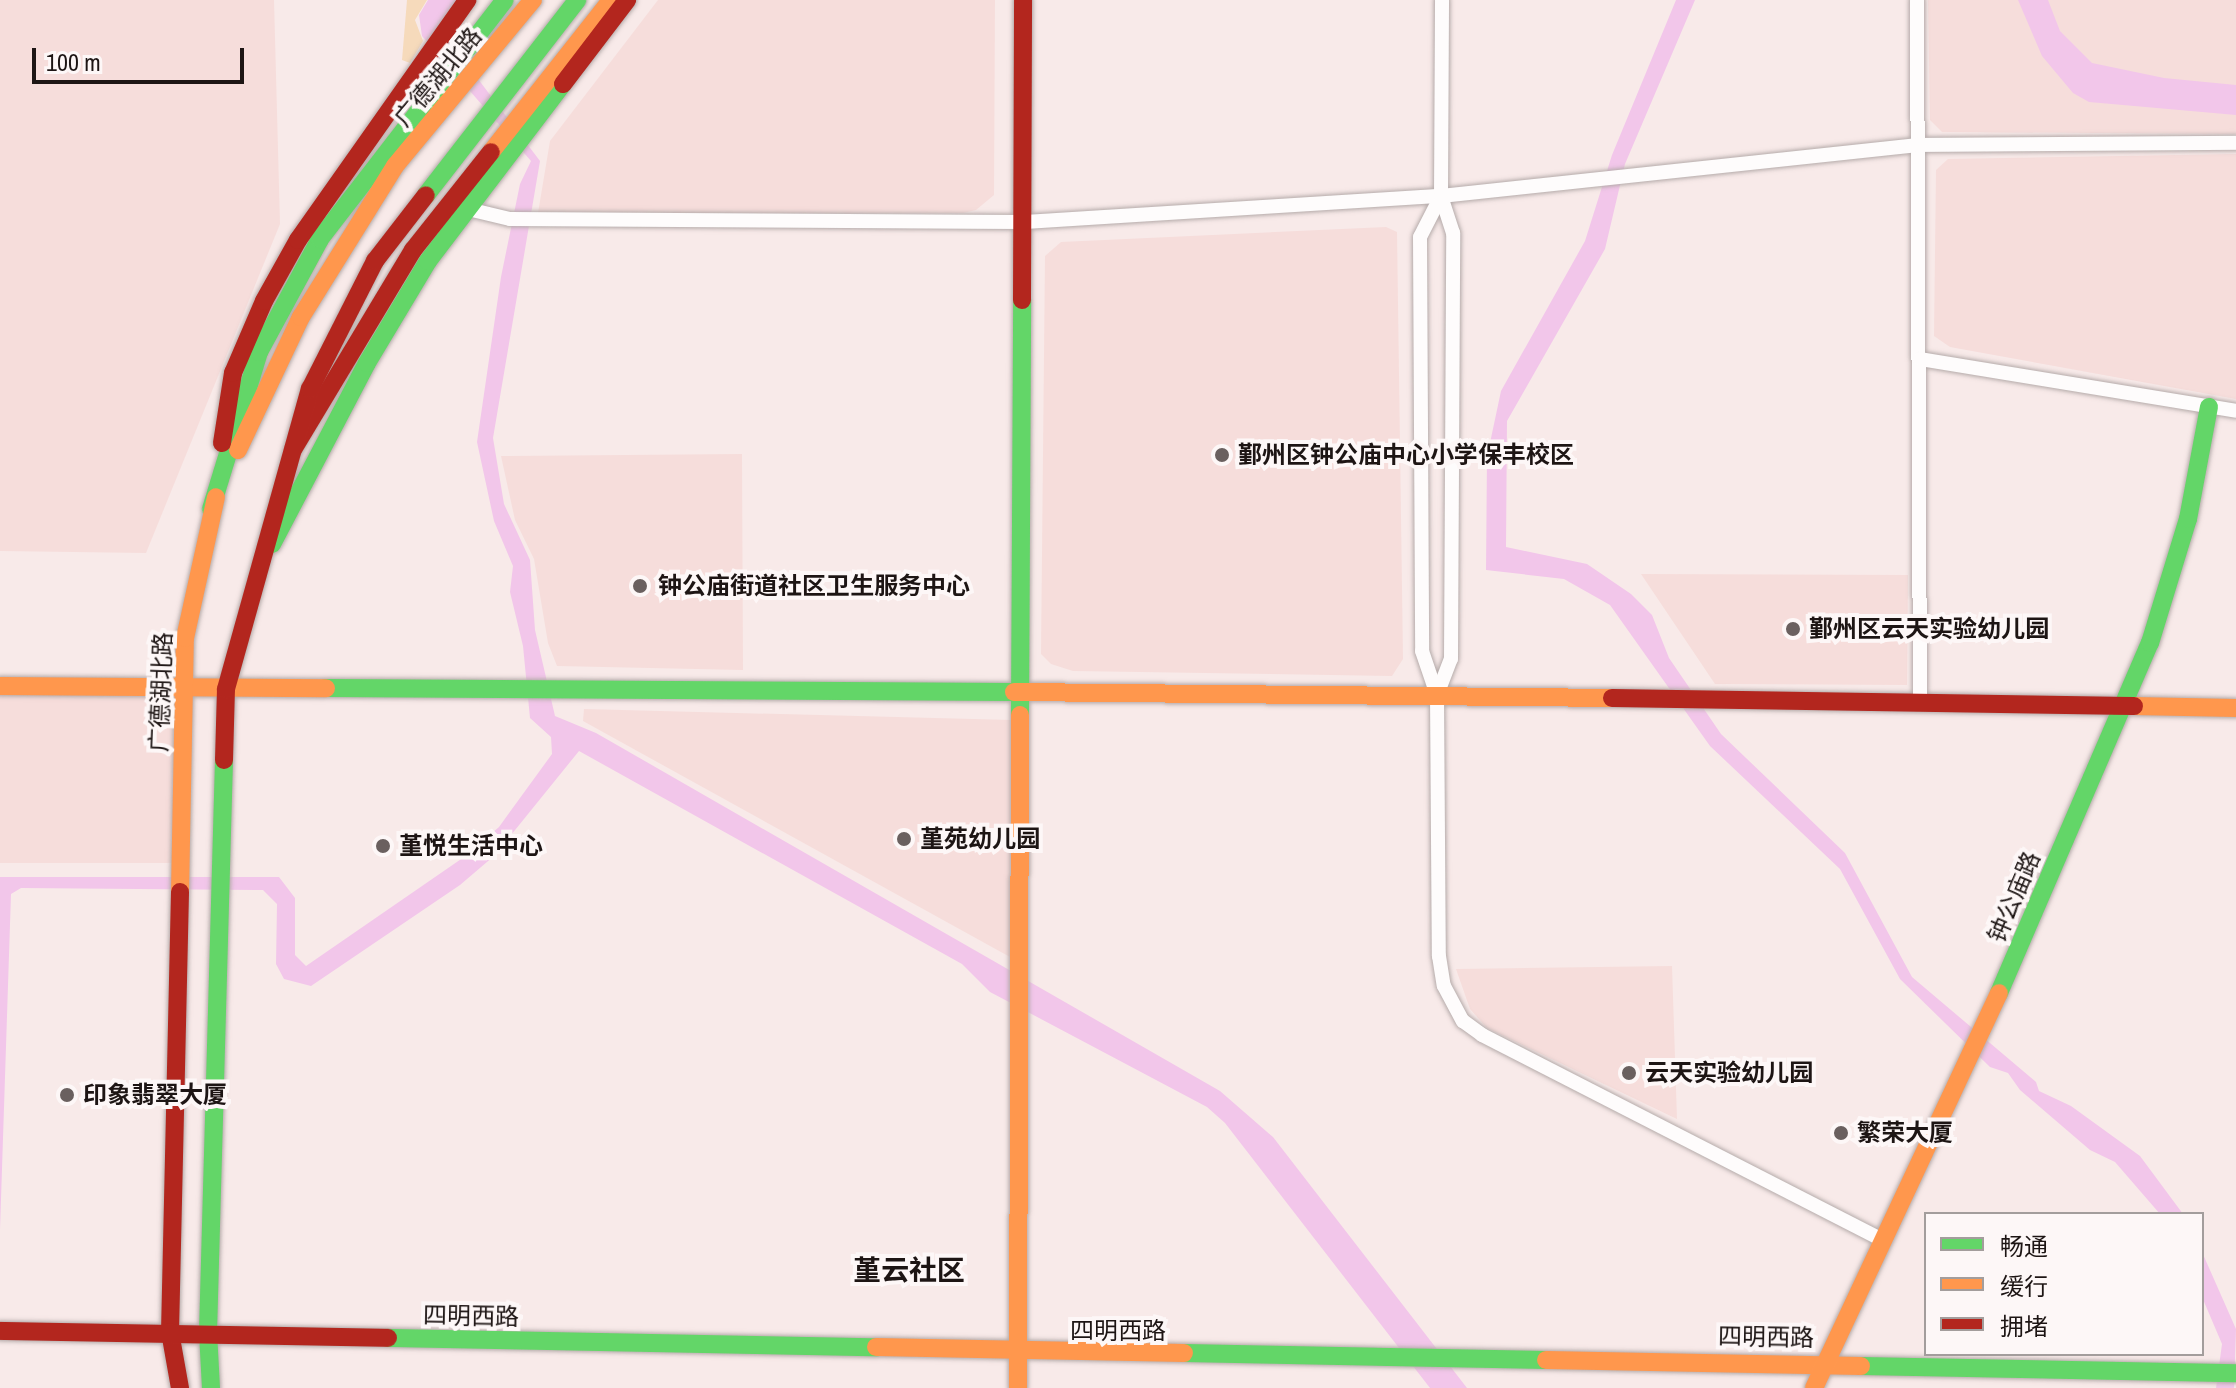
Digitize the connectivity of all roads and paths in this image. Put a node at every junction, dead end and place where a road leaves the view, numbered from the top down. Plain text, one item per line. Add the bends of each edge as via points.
1 (467, 0) edge
2 (505, 0) edge
3 (533, 0) edge
4 (577, 0) edge
5 (611, 0) edge
6 (627, 0) edge
7 (1023, 0) edge
8 (1442, 0) edge
9 (1917, 0) edge
10 (2236, 143) edge
11 (1918, 145) junction
12 (1441, 196) junction
13 (468, 209) junction
14 (1025, 222) junction
15 (1920, 359) junction
16 (2209, 407) junction
17 (2236, 411) edge
18 (294, 448) junction
19 (211, 509) junction
20 (264, 561) junction
21 (0, 686) edge
22 (184, 688) junction
23 (226, 689) junction
24 (1023, 694) junction
25 (1437, 695) junction
26 (1920, 702) junction
27 (2123, 704) junction
28 (2236, 708) edge
29 (1882, 1240) junction
30 (0, 1331) edge
31 (170, 1332) junction
32 (208, 1333) junction
33 (1018, 1354) junction
34 (1825, 1362) junction
35 (2236, 1373) edge
36 (180, 1388) edge
37 (211, 1388) edge
38 (1018, 1388) edge
39 (1814, 1388) edge

1 - 19 main road via 298,240 264,301 233,373
2 - 19 main road via 320,239 259,352
3 - 19 main road, 广德湖北路 via 395,166 301,317
4 - 18 main road via 375,261 310,389
5 - 18 main road via 413,250
6 - 13 main road
7 - 14 main road
8 - 12 street
9 - 11 street
10 - 11 street
11 - 12 street
11 - 15 street
12 - 14 street
12 - 25 street via 1453,233 1451,644
12 - 25 street via 1420,237 1422,651
13 - 14 street via 544,220
13 - 20 main road via 428,261 367,363
14 - 24 main road
15 - 16 street
15 - 26 street
16 - 17 street
16 - 27 main road, 钟公庙路 via 2172,582
18 - 20 main road
19 - 22 main road, 广德湖北路 via 185,638
20 - 23 main road
21 - 22 main road
22 - 23 main road
22 - 31 main road, 广德湖北路
23 - 24 main road
23 - 32 main road
24 - 25 main road
24 - 33 main road
25 - 26 main road
25 - 29 street via 1439,956 1444,986 1463,1021
26 - 27 main road
27 - 28 main road
27 - 29 main road, 钟公庙路 via 1991,1012
29 - 34 main road, 钟公庙路
30 - 31 main road, 四明西路
31 - 32 main road, 四明西路
31 - 36 main road, 广德湖北路
32 - 33 main road, 四明西路
32 - 37 main road
33 - 34 main road, 四明西路
33 - 38 main road
34 - 35 main road, 四明西路
34 - 39 main road, 钟公庙路

